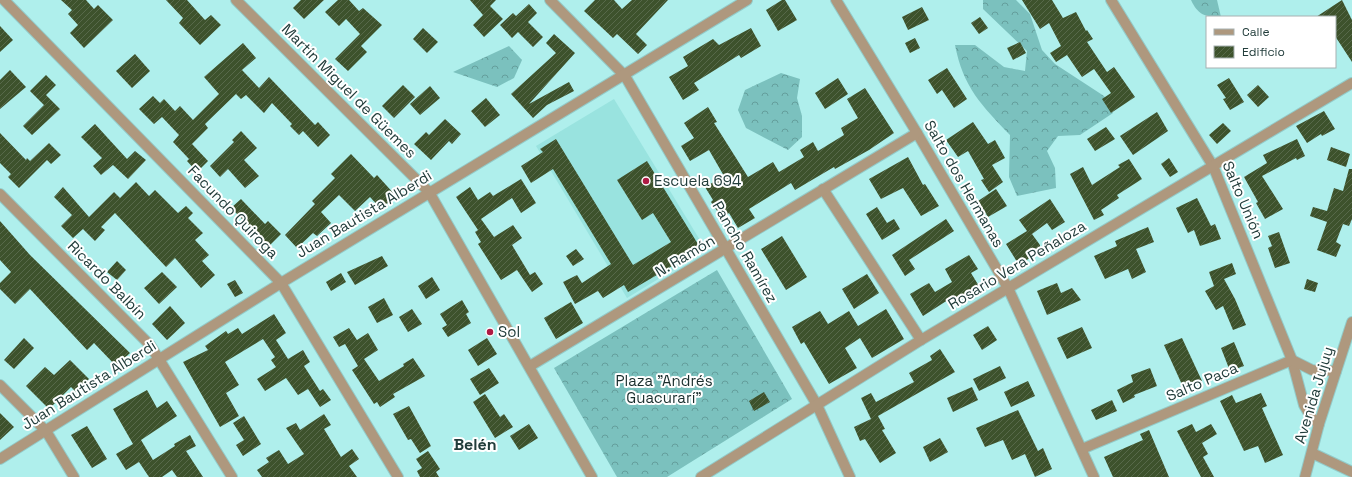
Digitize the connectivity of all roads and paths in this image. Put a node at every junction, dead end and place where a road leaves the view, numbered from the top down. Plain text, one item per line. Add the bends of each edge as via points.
1 (4, 0) edge
2 (236, 0) edge
3 (550, 0) edge
4 (747, 0) edge
5 (836, 0) edge
6 (1111, 0) edge
7 (625, 76) junction
8 (1352, 83) edge
9 (917, 133) junction
10 (1213, 166) junction
11 (824, 189) junction
12 (429, 192) junction
13 (0, 194) edge
14 (726, 249) junction
15 (281, 282) junction
16 (1008, 288) junction
17 (1352, 322) edge
18 (920, 340) junction
19 (159, 358) junction
20 (1292, 360) junction
21 (530, 366) junction
22 (1336, 371) junction
23 (0, 385) edge
24 (817, 405) junction
25 (1319, 424) junction
26 (46, 431) junction
27 (1082, 449) junction
28 (1312, 453) junction
29 (0, 459) edge
30 (1352, 472) edge
31 (74, 477) edge
32 (232, 477) edge
33 (398, 477) edge
34 (592, 477) edge
35 (701, 477) edge
36 (850, 477) edge
37 (1094, 477) edge
38 (1305, 477) edge

1 - 15 street, Facundo Quiroga
2 - 12 street, Martín Miguel de Güemes
3 - 7 street, Pancho Ramírez
4 - 7 street, Juan Bautista Alberdi
5 - 9 street, Salto dos Hermanas
6 - 10 street, Salto Unión
7 - 12 street, Juan Bautista Alberdi
7 - 14 street, Pancho Ramírez
8 - 10 street, Rosario Vera Peñaloza
9 - 11 street, N. Ramón
9 - 16 street, Salto dos Hermanas
10 - 16 street, Rosario Vera Peñaloza
10 - 20 street, Salto Unión
11 - 14 street, N. Ramón
11 - 18 street
12 - 15 street, Juan Bautista Alberdi
12 - 21 street, Martín Miguel de Güemes
13 - 19 street, Ricardo Balbín via 150,345
14 - 21 street, N. Ramón
14 - 24 street, Pancho Ramírez
15 - 19 street, Juan Bautista Alberdi
15 - 33 street, Facundo Quiroga
16 - 18 street, Rosario Vera Peñaloza
16 - 27 street, Salto dos Hermanas
17 - 22 street, Avenida Jujuy
18 - 24 street, Rosario Vera Peñaloza
19 - 26 street, Juan Bautista Alberdi
19 - 32 street, Ricardo Balbín
20 - 22 street via 1312,370
20 - 25 street, Salto Unión via 1304,405
20 - 27 street, Salto Paca
21 - 34 street, Martín Miguel de Güemes
22 - 25 street, Avenida Jujuy
23 - 26 street
24 - 35 street, Rosario Vera Peñaloza
24 - 36 street, Pancho Ramírez
25 - 28 street, Avenida Jujuy
26 - 29 street, Juan Bautista Alberdi
26 - 31 street
27 - 37 street, Salto dos Hermanas
28 - 30 street
28 - 38 street, Avenida Jujuy

